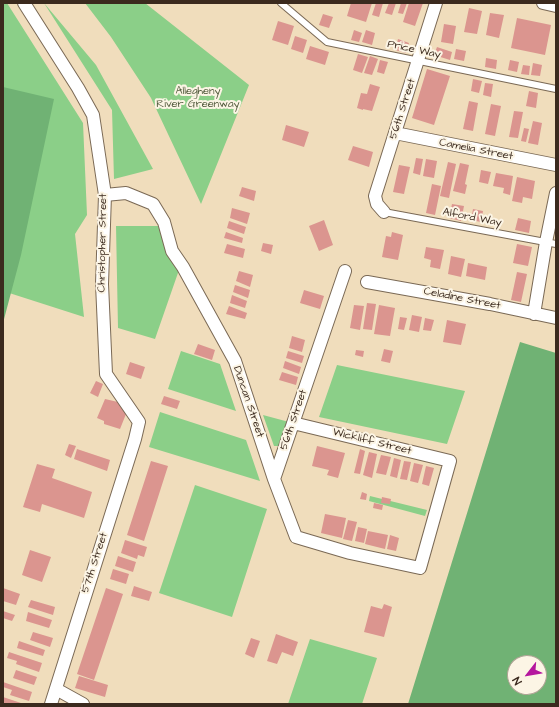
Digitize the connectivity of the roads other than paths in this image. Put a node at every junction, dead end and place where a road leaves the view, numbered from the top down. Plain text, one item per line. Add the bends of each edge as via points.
1 (24, 3) edge
2 (281, 3) edge
3 (436, 3) edge
4 (543, 3) edge
5 (556, 6) edge
6 (418, 61) junction
7 (556, 89) edge
8 (395, 134) junction
9 (556, 166) edge
10 (556, 193) edge
11 (105, 195) junction
12 (384, 212) joint
13 (551, 244) edge
14 (345, 271) dead end
15 (367, 282) dead end
16 (534, 314) junction
17 (556, 318) edge
18 (139, 422) joint
19 (293, 423) junction
20 (274, 479) junction
21 (420, 568) joint
22 (56, 689) junction
23 (51, 704) edge
24 (83, 704) edge

1 - 11 street, Christopher Street via 93,115
2 - 6 lane, Price Way via 327,42
3 - 6 street, 56th Street
4 - 5 street
6 - 7 lane, Price Way
6 - 8 street, 56th Street
8 - 9 street, Camelia Street
8 - 12 street, 56th Street via 375,196 377,204
10 - 13 street
11 - 18 street, Christopher Street via 102,284 106,374
11 - 20 street, Duncan Street via 126,193 153,204 164,222 172,250 235,361
12 - 13 lane, Alford Way
13 - 16 street
14 - 19 street, 56th Street
15 - 16 street, Celadine Street
16 - 17 street, Celadine Street
18 - 22 street, 57th Street
19 - 20 street, 56th Street
19 - 21 street, Wickliff Street via 450,461
20 - 21 street, Duncan Street via 296,537 350,553
22 - 23 street, 57th Street
22 - 24 street

